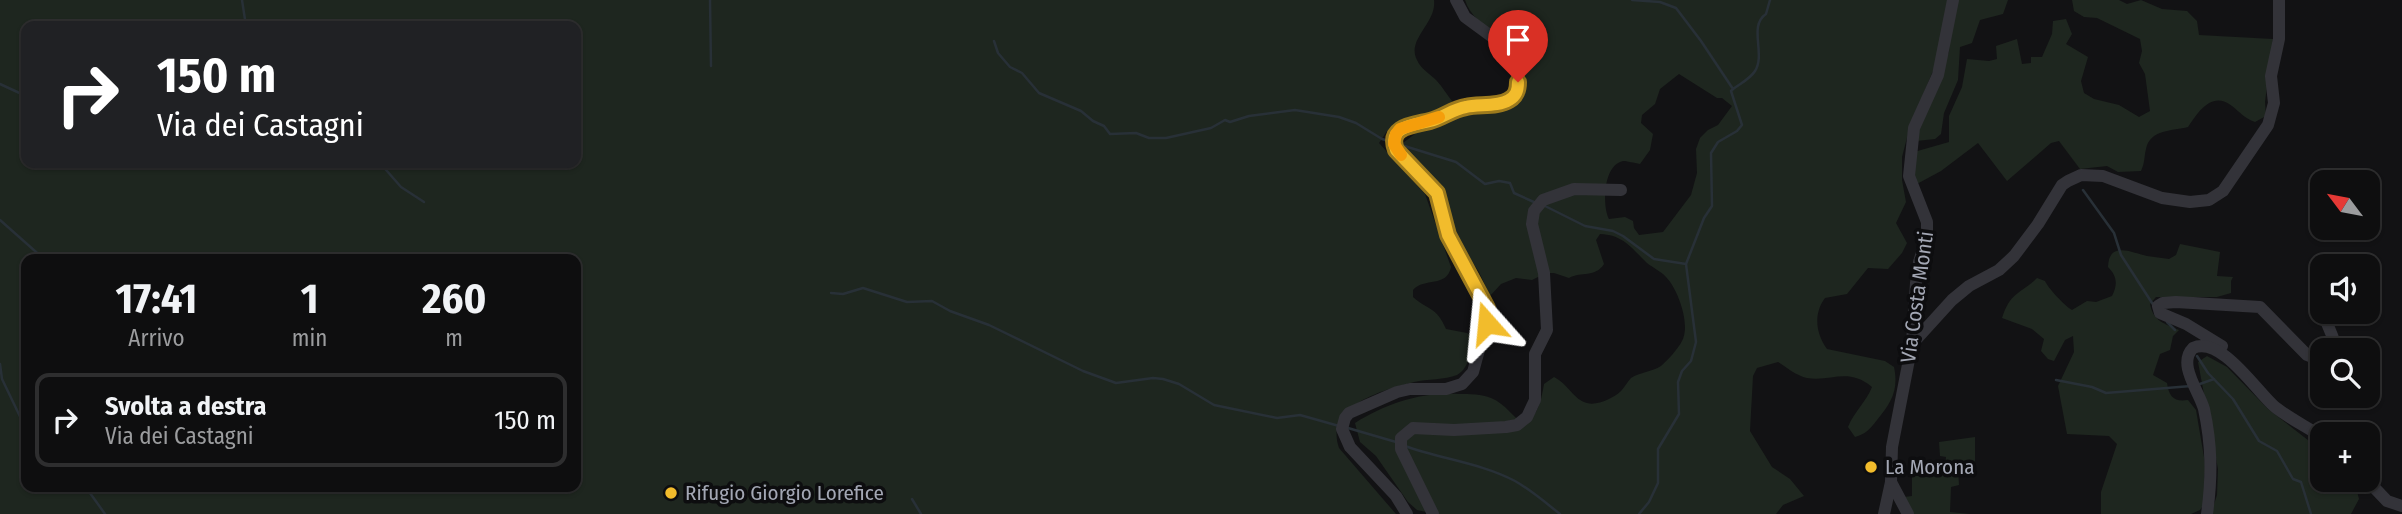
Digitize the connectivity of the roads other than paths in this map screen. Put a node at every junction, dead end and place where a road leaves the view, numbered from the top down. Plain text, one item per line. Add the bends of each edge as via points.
1 (1456, 0) edge
2 (1954, 0) edge
3 (2279, 0) edge
4 (1621, 190) dead end
5 (1912, 344) junction
6 (2310, 356) edge
7 (2251, 380) junction
8 (2310, 429) edge
9 (1891, 482) junction
10 (2378, 492) edge
11 (2402, 506) edge
12 (1407, 514) edge
13 (1433, 514) edge
14 (1885, 514) edge
15 (1908, 514) edge
16 (2207, 514) edge

1 - 12 street via 1465,17 1509,55 1518,89 1504,103 1464,107 1406,126 1396,134 1394,144 1437,193 1448,235 1487,308 1487,323 1473,372 1462,384 1397,392 1349,413 1342,429 1350,447
2 - 5 street, Via Costa Monti via 1938,75 1914,128 1909,176 1927,222 1927,237 1916,283
3 - 5 street via 2274,103 2268,125 2218,195 2200,202 2162,198 2103,176 2081,175 2068,181 2014,256 1952,300
4 - 13 street via 1574,190 1543,200 1534,211 1547,330 1535,354 1535,400 1524,420 1506,427 1413,428 1401,438 1401,449
5 - 9 street, Via Costa Monti via 1892,447
6 - 7 street via 2260,307 2167,302 2158,306 2160,313 2228,351 2245,366
7 - 8 street via 2275,406
7 - 16 street via 2208,347 2198,345 2188,355 2187,365 2203,409 2212,472
9 - 14 street
9 - 15 street, Via Costa Monti
10 - 11 street

